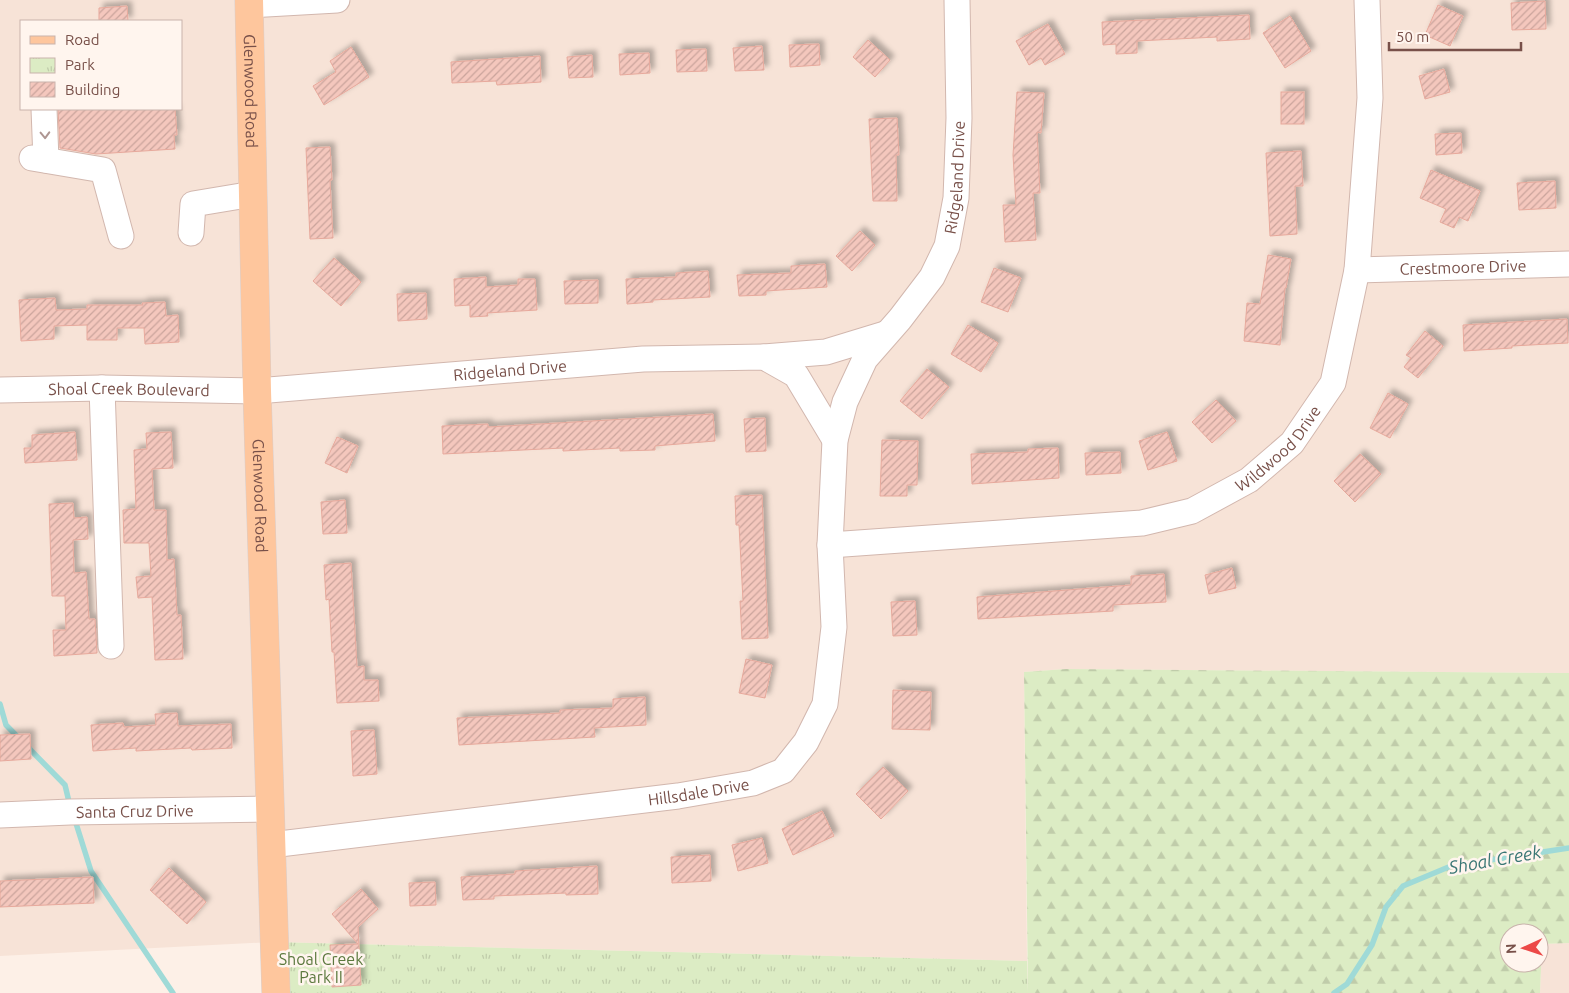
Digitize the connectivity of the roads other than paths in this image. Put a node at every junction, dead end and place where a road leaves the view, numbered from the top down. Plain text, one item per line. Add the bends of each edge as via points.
1 (337, 0) edge
2 (957, 0) edge
3 (1367, 0) edge
4 (249, 2) edge
5 (44, 110) edge
6 (110, 190) junction
7 (253, 194) junction
8 (128, 206) dead end
9 (191, 233) dead end
10 (121, 236) dead end
11 (1569, 264) edge
12 (1357, 270) junction
13 (885, 334) junction
14 (764, 357) junction
15 (102, 388) junction
16 (0, 390) edge
17 (256, 391) junction
18 (836, 440) junction
19 (830, 545) junction
20 (111, 646) dead end
21 (270, 809) junction
22 (0, 816) edge
23 (271, 845) junction
24 (276, 993) edge

1 - 4 street
2 - 13 street, Ridgeland Drive via 959,118 956,189 946,246 932,278
3 - 12 street, Wildwood Drive via 1370,98
4 - 7 main road, Glenwood Road
5 -> 6 street via 39,159 103,170
6 - 8 street
6 - 10 street
7 - 9 street via 193,204
7 - 17 main road, Glenwood Road
11 - 12 street, Crestmoore Drive
12 - 19 street, Wildwood Drive via 1333,383 1328,391 1292,442 1249,480 1192,511 1142,523
13 - 14 street, Ridgeland Drive via 826,352
13 - 18 street, Ridgeland Drive via 865,359 845,402
14 - 17 street, Ridgeland Drive via 643,359
14 - 18 street via 796,375
15 - 16 street, Shoal Creek Boulevard
15 - 17 street, Shoal Creek Boulevard
15 - 20 street
17 - 21 main road, Glenwood Road
18 - 19 street, Hillsdale Drive
19 - 23 street, Hillsdale Drive via 834,627 825,704 806,742 783,771 753,783 678,796
21 - 22 street, Santa Cruz Drive
21 - 23 main road, Glenwood Road
23 - 24 main road, Glenwood Road

